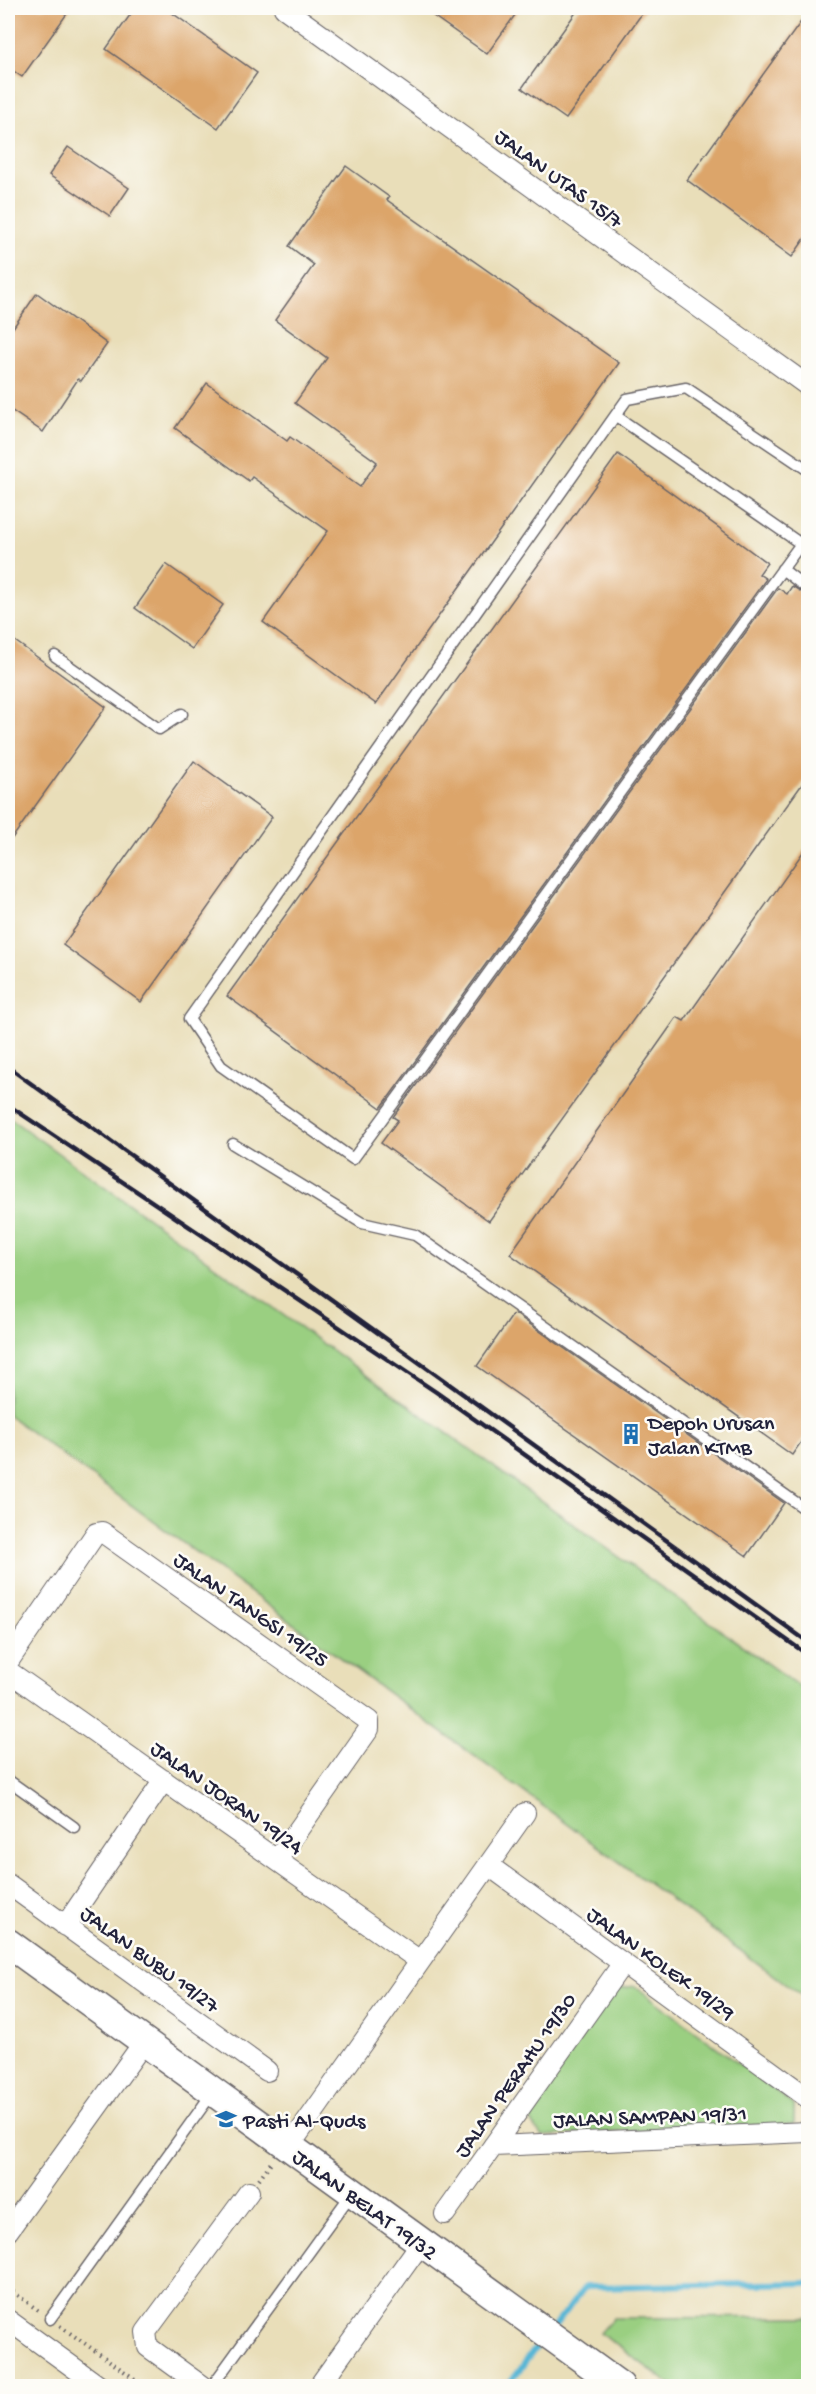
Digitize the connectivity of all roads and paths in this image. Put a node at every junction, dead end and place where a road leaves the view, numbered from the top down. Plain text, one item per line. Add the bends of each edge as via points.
1 (284, 8) edge
2 (808, 386) edge
3 (616, 416) junction
4 (808, 470) edge
5 (808, 534) edge
6 (801, 544) junction
7 (782, 569) junction
8 (808, 589) edge
9 (55, 656) dead end
10 (182, 714) dead end
11 (233, 1144) dead end
12 (808, 1511) edge
13 (8, 1662) edge
14 (8, 1671) edge
15 (8, 1780) edge
16 (164, 1780) junction
17 (525, 1813) dead end
18 (74, 1827) dead end
19 (277, 1860) junction
20 (488, 1865) junction
21 (8, 1884) edge
22 (65, 1926) junction
23 (8, 1943) edge
24 (420, 1961) junction
25 (622, 1963) junction
26 (144, 2042) junction
27 (267, 2071) dead end
28 (214, 2092) junction
29 (808, 2098) edge
30 (808, 2132) edge
31 (493, 2145) junction
32 (287, 2146) junction
33 (249, 2192) joint
34 (352, 2193) junction
35 (445, 2214) dead end
36 (8, 2231) edge
37 (421, 2243) junction
38 (8, 2288) edge
39 (50, 2319) junction
40 (8, 2322) edge
41 (78, 2381) edge
42 (99, 2386) edge
43 (145, 2386) edge
44 (202, 2386) edge
45 (212, 2386) edge
46 (319, 2386) edge
47 (620, 2386) edge

1 - 2 street, JALAN UTAS 15/7
3 - 4 lane via 627,399 686,388
3 - 6 lane
3 - 7 lane via 189,1019 221,1066 353,1159
5 - 6 lane
6 - 7 lane
7 - 8 lane
9 - 10 lane via 159,729
11 - 12 lane via 362,1223 415,1235
13 - 19 street, JALAN TANGSI 19/25 via 96,1533 102,1532 369,1721 369,1729
14 - 16 street, JALAN JORAN 19/24
15 - 18 lane
16 - 19 street, JALAN JORAN 19/24
16 - 22 street
17 - 20 street
19 - 24 street, JALAN JORAN 19/24
20 - 24 street
20 - 25 street, JALAN KOLEK 19/29
21 - 22 street, JALAN BUBU 19/27
22 - 27 street, JALAN BUBU 19/27
23 - 26 street, JALAN BELAT 19/32
24 - 32 street
25 - 29 street, JALAN KOLEK 19/29
25 - 31 street, JALAN PERAHU 19/30
26 - 28 street, JALAN BELAT 19/32
26 - 36 street
28 - 32 street, JALAN BELAT 19/32
28 - 39 lane
30 - 31 street, JALAN SAMPAN 19/31
31 - 35 street, JALAN PERAHU 19/30
32 - 33 path
32 - 34 street, JALAN BELAT 19/32
33 - 44 street via 146,2332 148,2348
34 - 37 street, JALAN BELAT 19/32
34 - 45 lane
37 - 46 street
37 - 47 street, JALAN BELAT 19/32
38 - 39 path
39 - 43 path
40 - 41 street
41 - 42 street

